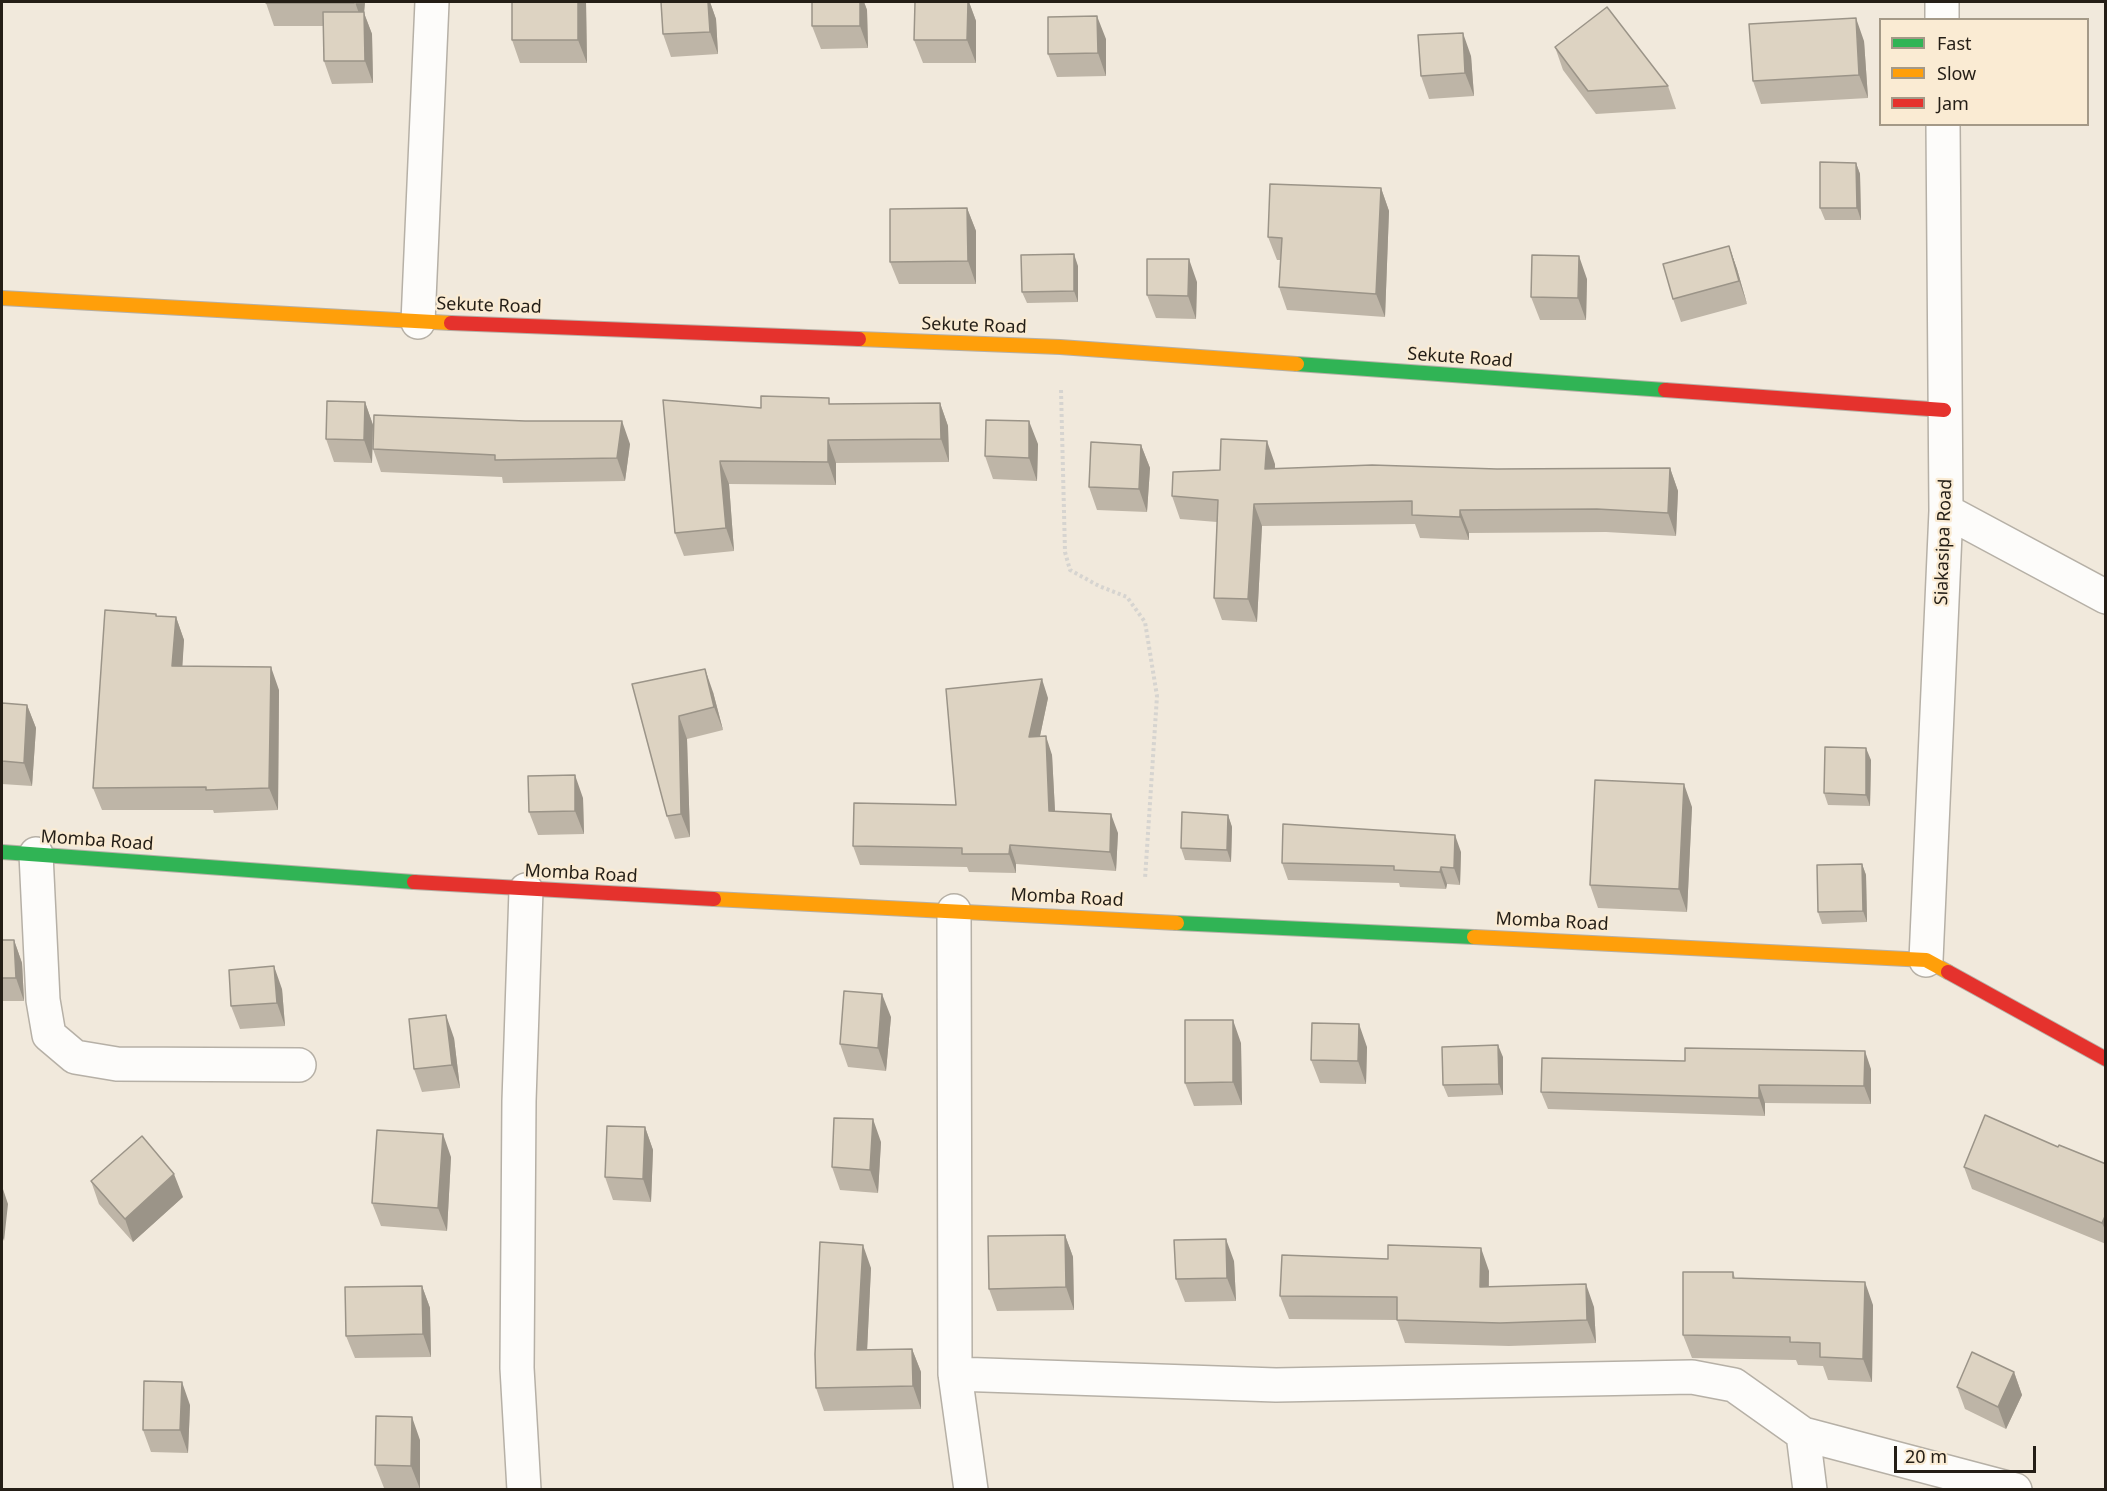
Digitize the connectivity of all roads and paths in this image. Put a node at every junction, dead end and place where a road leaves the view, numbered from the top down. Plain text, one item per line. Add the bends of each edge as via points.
1 (432, 2) edge
2 (1942, 2) edge
3 (1942, 18) edge
4 (1943, 126) edge
5 (2, 298) edge
6 (418, 322) junction
7 (1060, 347) junction
8 (1944, 410) junction
9 (1946, 511) junction
10 (2106, 597) edge
11 (2, 852) edge
12 (36, 854) junction
13 (525, 890) junction
14 (954, 911) junction
15 (1143, 919) junction
16 (1926, 960) junction
17 (2106, 1059) edge
18 (299, 1065) dead end
19 (956, 1374) junction
20 (1803, 1434) junction
21 (524, 1490) edge
22 (971, 1490) edge
23 (1810, 1490) edge
24 (2015, 1490) edge

1 - 6 street
2 - 3 street
4 - 8 street, Siakasipa Road
5 - 6 street, Sekute Road
6 - 7 street, Sekute Road
7 - 8 street, Sekute Road
7 - 15 path via 1065,552 1070,570 1127,597 1145,622 1157,696
8 - 9 street, Siakasipa Road
9 - 10 street
9 - 16 street, Siakasipa Road
11 - 12 street, Momba Road
12 - 13 street, Momba Road
12 - 18 street via 43,1000 49,1035 75,1057 117,1064
13 - 14 street, Momba Road
13 - 21 street via 517,1368
14 - 15 street, Momba Road
14 - 19 street
15 - 16 street, Momba Road
16 - 17 street, Momba Road
19 - 20 street via 1276,1385 1692,1377 1734,1385
19 - 22 street
20 - 23 street
20 - 24 street

